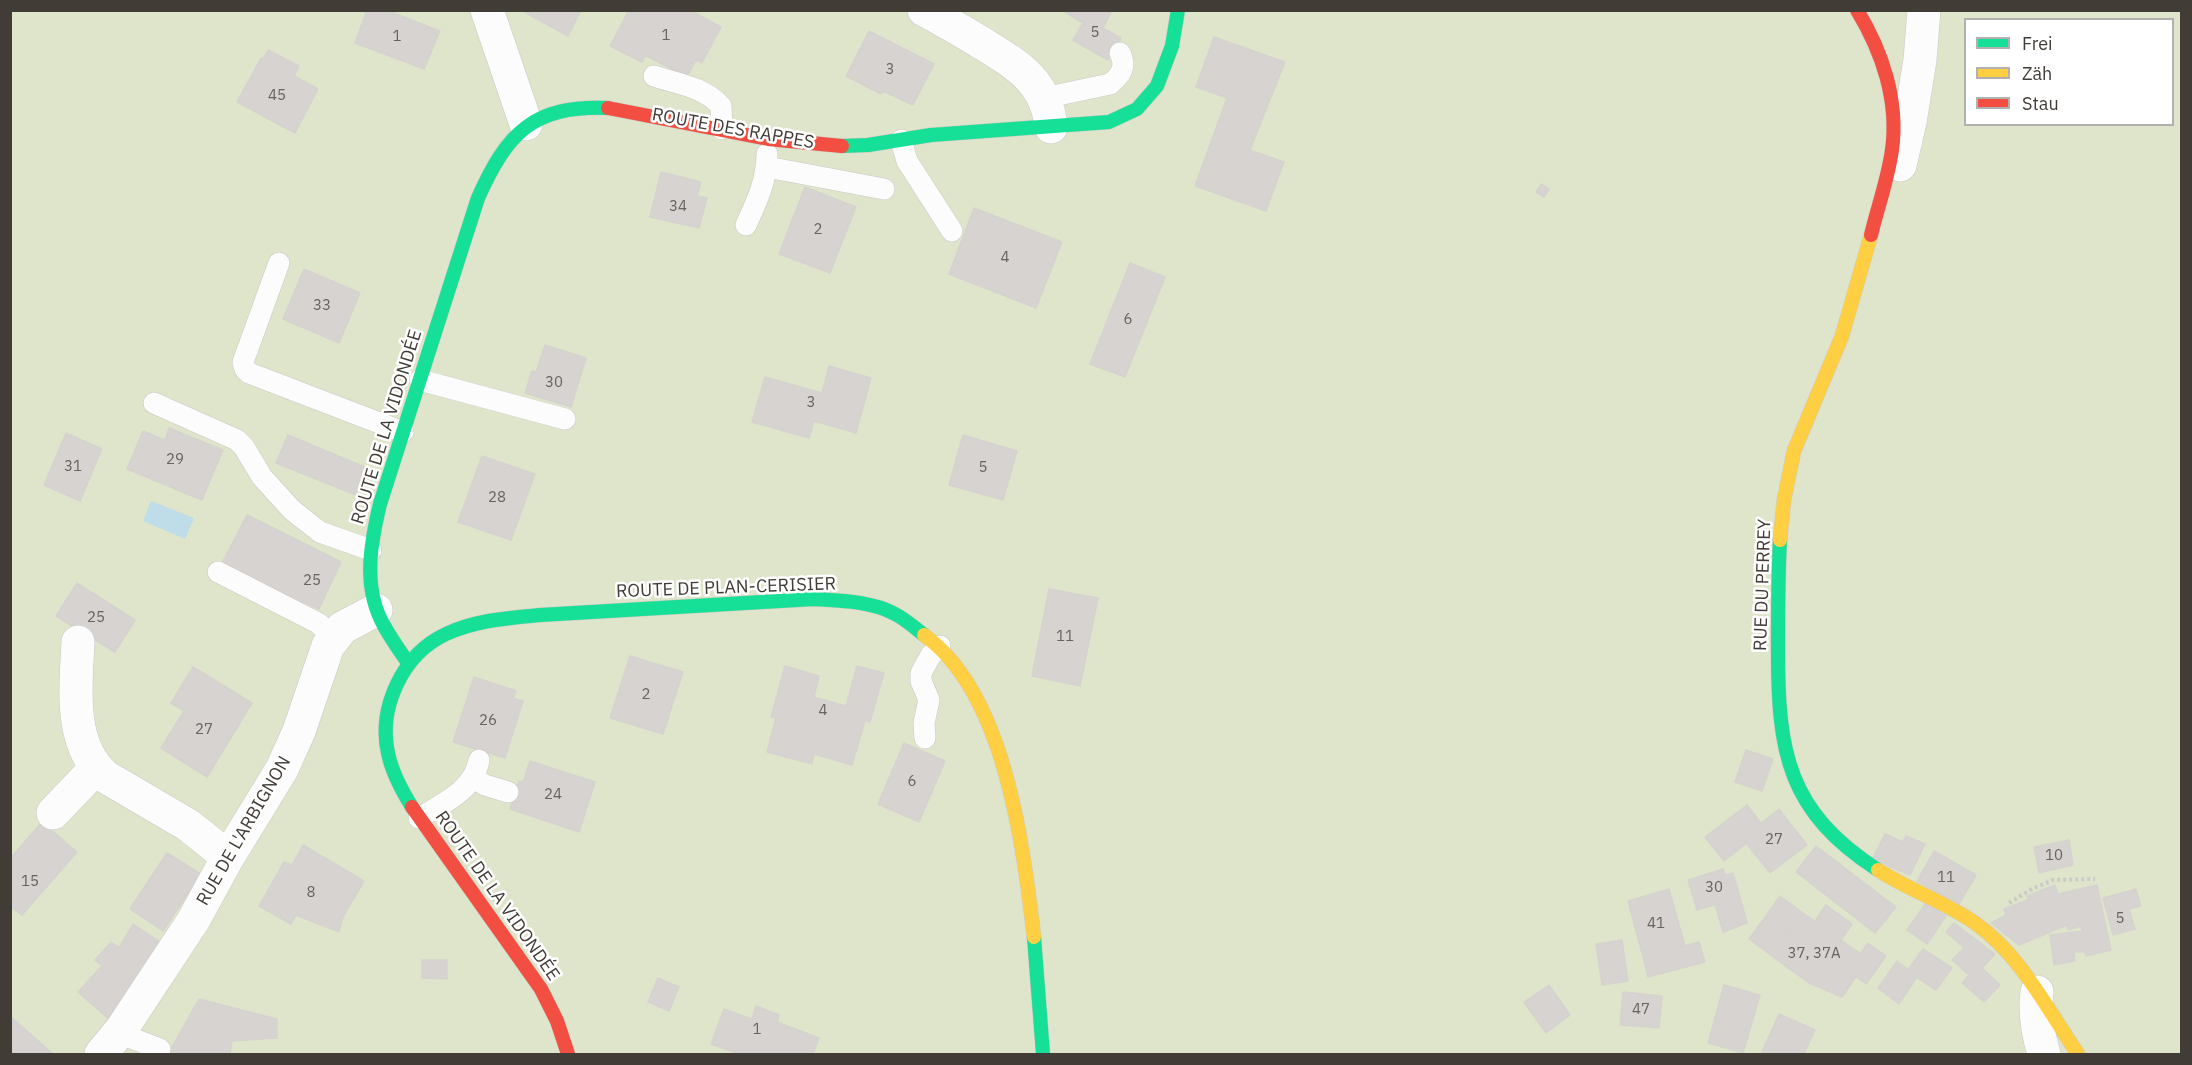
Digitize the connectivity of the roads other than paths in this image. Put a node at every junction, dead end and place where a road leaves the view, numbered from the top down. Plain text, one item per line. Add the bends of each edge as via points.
1 (487, 10) edge
2 (924, 10) edge
3 (1178, 10) edge
4 (1857, 10) edge
5 (1924, 10) edge
6 (1120, 54) dead end
7 (654, 76) dead end
8 (1047, 113) junction
9 (526, 124) junction
10 (722, 129) junction
11 (768, 139) junction
12 (901, 140) junction
13 (767, 167) junction
14 (884, 189) dead end
15 (746, 225) dead end
16 (952, 231) dead end
17 (1873, 231) junction
18 (279, 263) dead end
19 (420, 380) junction
20 (154, 403) dead end
21 (566, 419) dead end
22 (403, 432) junction
23 (371, 550) junction
24 (218, 572) dead end
25 (376, 610) junction
26 (334, 637) junction
27 (78, 642) dead end
28 (940, 646) junction
29 (409, 664) junction
30 (925, 738) dead end
31 (96, 768) junction
32 (508, 792) dead end
33 (53, 813) dead end
34 (419, 818) junction
35 (228, 857) junction
36 (2037, 992) junction
37 (110, 1044) edge
38 (160, 1049) dead end
39 (568, 1054) edge
40 (1043, 1054) edge
41 (2044, 1054) edge
42 (2078, 1054) edge

1 - 9 street
2 - 8 street via 1019,65 1035,83
3 - 8 street, ROUTE DES RAPPES via 1163,72 1157,86 1137,109 1109,122
4 - 17 street, RUE DU PERREY via 1882,63 1894,130
5 - 17 street via 1910,122 1896,186 1887,222
6 - 8 lane via 1124,61 1119,77
7 - 10 lane via 713,97 721,106
8 - 12 street, ROUTE DES RAPPES
9 - 10 street, ROUTE DES RAPPES via 553,112 592,106
9 - 19 street, ROUTE DE LA VIDONDÉE via 504,148 487,176
10 - 11 street, ROUTE DES RAPPES
11 - 12 street, ROUTE DES RAPPES via 835,146
11 - 13 lane
12 - 16 lane via 907,161
13 - 14 lane
13 - 15 lane
17 - 36 street, RUE DU PERREY via 1850,317 1802,426 1788,482 1779,571 1778,678 1788,763 1819,821 1859,859 1980,927 1994,938
18 - 22 lane via 243,363 245,369
19 - 21 lane
19 - 22 street, ROUTE DE LA VIDONDÉE
20 - 23 lane via 237,440 261,477 292,510 320,532
22 - 23 street, ROUTE DE LA VIDONDÉE via 380,504
23 - 25 street, ROUTE DE LA VIDONDÉE
24 - 26 lane via 318,624
25 - 26 street, RUE DE L'ARBIGNON via 342,627
25 - 29 street, ROUTE DE LA VIDONDÉE
26 - 35 street, RUE DE L'ARBIGNON via 282,769
27 - 31 street via 75,704
28 - 29 street, ROUTE DE PLAN-CERISIER via 925,632 892,613 849,602 804,599 502,619 465,626 441,636
28 - 30 lane via 921,674 929,700
28 - 40 street, ROUTE DE PLAN-CERISIER via 965,677 984,714 1017,814 1030,900
29 - 34 street, ROUTE DE LA VIDONDÉE via 390,705 386,744 398,782
31 - 33 street
31 - 35 street via 188,825
32 - 34 lane via 484,785 476,769 454,797
34 - 39 street, ROUTE DE LA VIDONDÉE via 541,988
35 - 37 street, RUE DE L'ARBIGNON via 193,921
36 - 41 street via 2038,1035
36 - 42 street, RUE DU PERREY
37 - 38 lane

